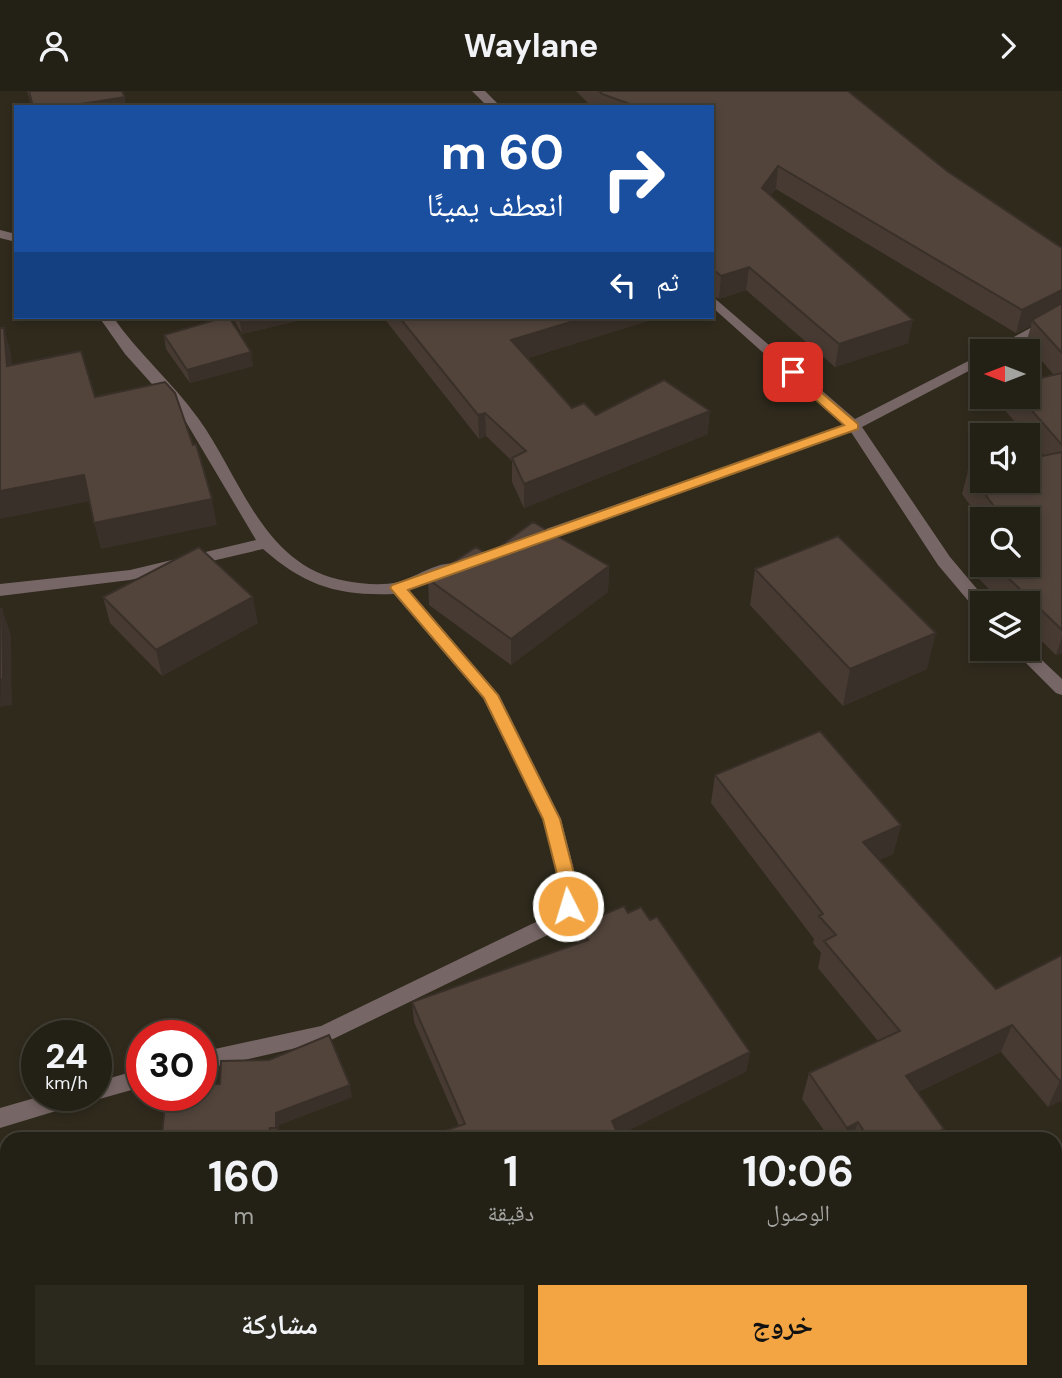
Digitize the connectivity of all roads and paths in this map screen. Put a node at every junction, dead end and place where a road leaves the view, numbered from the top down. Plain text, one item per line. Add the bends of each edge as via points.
1 (478, 91) edge
2 (493, 105) edge
3 (714, 302) edge
4 (1062, 314) edge
5 (107, 319) edge
6 (1017, 339) edge
7 (970, 364) edge
8 (853, 426) junction
9 (266, 543) junction
10 (515, 547) edge
11 (463, 565) edge
12 (398, 588) junction
13 (0, 590) edge
14 (970, 592) edge
15 (1033, 661) edge
16 (1062, 689) edge
17 (217, 1057) edge
18 (24, 1111) edge
19 (0, 1118) edge

1 - 2 street
3 - 8 street
4 - 6 street
5 - 9 street via 192,420
7 - 8 street
8 - 10 street
8 - 14 street
9 - 12 street via 296,569 341,586
9 - 13 street via 130,575
11 - 12 street
12 - 17 street via 490,695 552,819 565,870 568,906 551,924 520,941 324,1034
15 - 16 street
18 - 19 street

